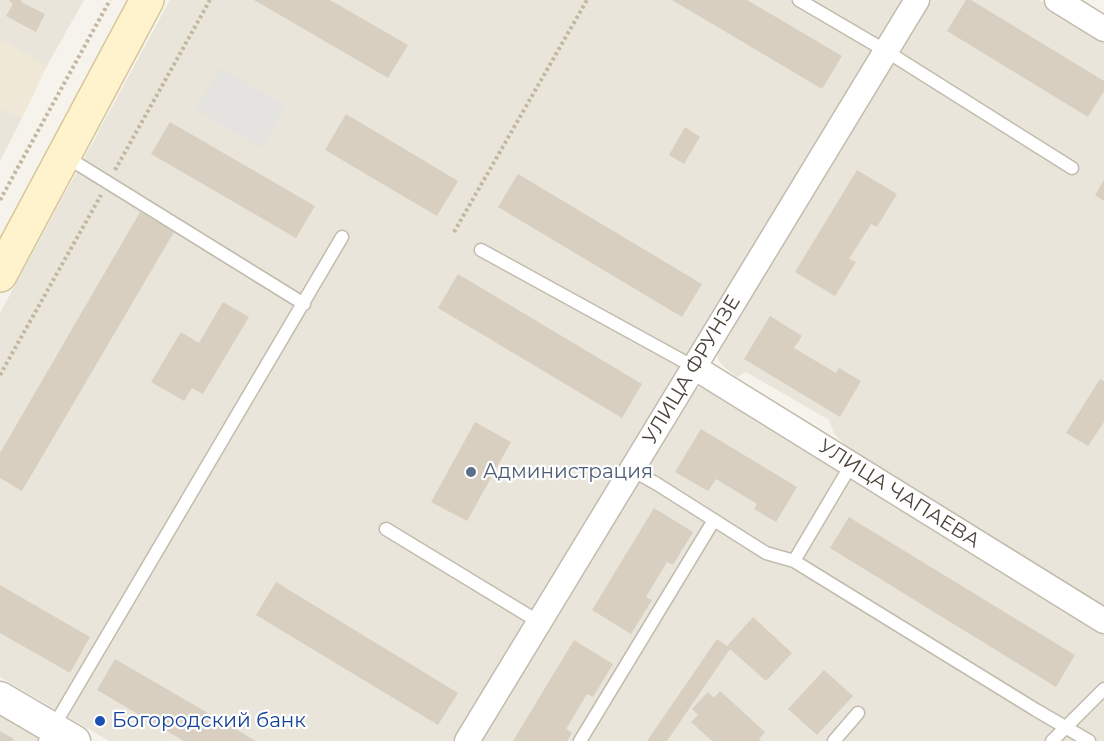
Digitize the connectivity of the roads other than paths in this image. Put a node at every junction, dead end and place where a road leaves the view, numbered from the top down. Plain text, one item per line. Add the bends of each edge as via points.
1 (147, 0) edge
2 (799, 0) edge
3 (917, 0) edge
4 (1057, 0) edge
5 (1104, 29) edge
6 (886, 51) junction
7 (64, 155) junction
8 (1072, 168) dead end
9 (342, 237) dead end
10 (481, 250) dead end
11 (0, 275) edge
12 (304, 304) junction
13 (694, 367) junction
14 (851, 465) junction
15 (632, 470) junction
16 (714, 520) junction
17 (386, 529) dead end
18 (794, 561) junction
19 (1104, 621) edge
20 (539, 622) junction
21 (1104, 689) edge
22 (0, 697) edge
23 (858, 713) dead end
24 (1065, 727) junction
25 (58, 737) edge
26 (468, 741) edge
27 (580, 741) edge
28 (834, 741) edge
29 (1052, 741) edge
30 (1089, 741) edge

1 - 7 main road
2 - 6 lane
3 - 6 street, УЛИЦА ФРУНЗЕ
4 - 5 street
6 - 8 lane
6 - 13 street, УЛИЦА ФРУНЗЕ
7 - 11 main road
7 - 12 lane
9 - 12 lane
10 - 13 lane
12 - 25 lane
13 - 14 street, УЛИЦА ЧАПАЕВА
13 - 15 street, УЛИЦА ФРУНЗЕ
14 - 18 lane
14 - 19 street, УЛИЦА ЧАПАЕВА
15 - 16 lane
15 - 20 street, УЛИЦА ФРУНЗЕ
16 - 18 lane via 766,553
16 - 27 lane
17 - 20 lane
18 - 24 lane
20 - 26 street, УЛИЦА ФРУНЗЕ
21 - 24 lane
22 - 25 street
23 - 28 lane
24 - 29 lane
24 - 30 lane

